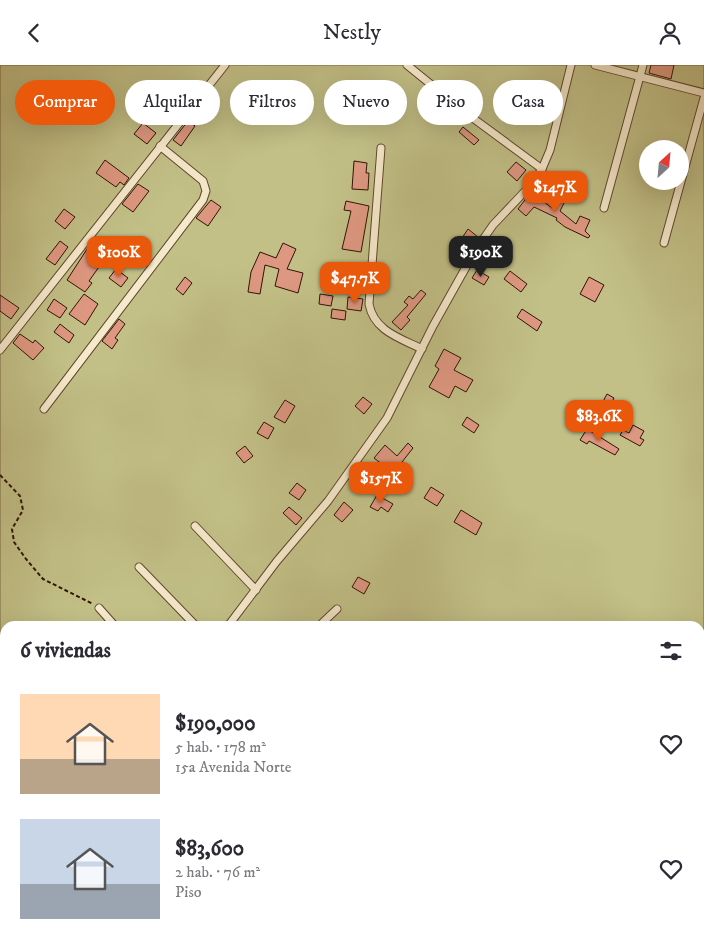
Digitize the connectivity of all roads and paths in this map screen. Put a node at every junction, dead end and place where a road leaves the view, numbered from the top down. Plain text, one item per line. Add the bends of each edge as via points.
1 (225, 65) edge
2 (407, 65) edge
3 (572, 65) edge
4 (596, 65) edge
5 (643, 65) edge
6 (640, 77) junction
7 (704, 93) edge
8 (704, 98) edge
9 (160, 146) junction
10 (381, 147) dead end
11 (542, 169) junction
12 (604, 208) dead end
13 (664, 243) dead end
14 (422, 349) junction
15 (0, 350) edge
16 (44, 409) dead end
17 (0, 475) edge
18 (195, 526) dead end
19 (139, 567) dead end
20 (256, 590) junction
21 (99, 608) joint
22 (337, 609) dead end
23 (111, 621) edge
24 (191, 621) edge
25 (232, 621) edge
26 (325, 621) edge

1 - 9 street
2 - 11 street
3 - 11 street
4 - 6 street
5 - 6 street
6 - 7 street
6 - 12 street
8 - 13 street
9 - 15 street
9 - 16 street via 202,181 206,191 203,200
10 - 14 street via 369,304 371,316 380,326
11 - 14 street via 476,251
14 - 20 street via 387,418 328,501
17 - 21 path via 20,496 23,509 12,529 14,542 26,559 43,579
18 - 20 street
19 - 24 street
20 - 25 street
21 - 23 street
22 - 26 street

